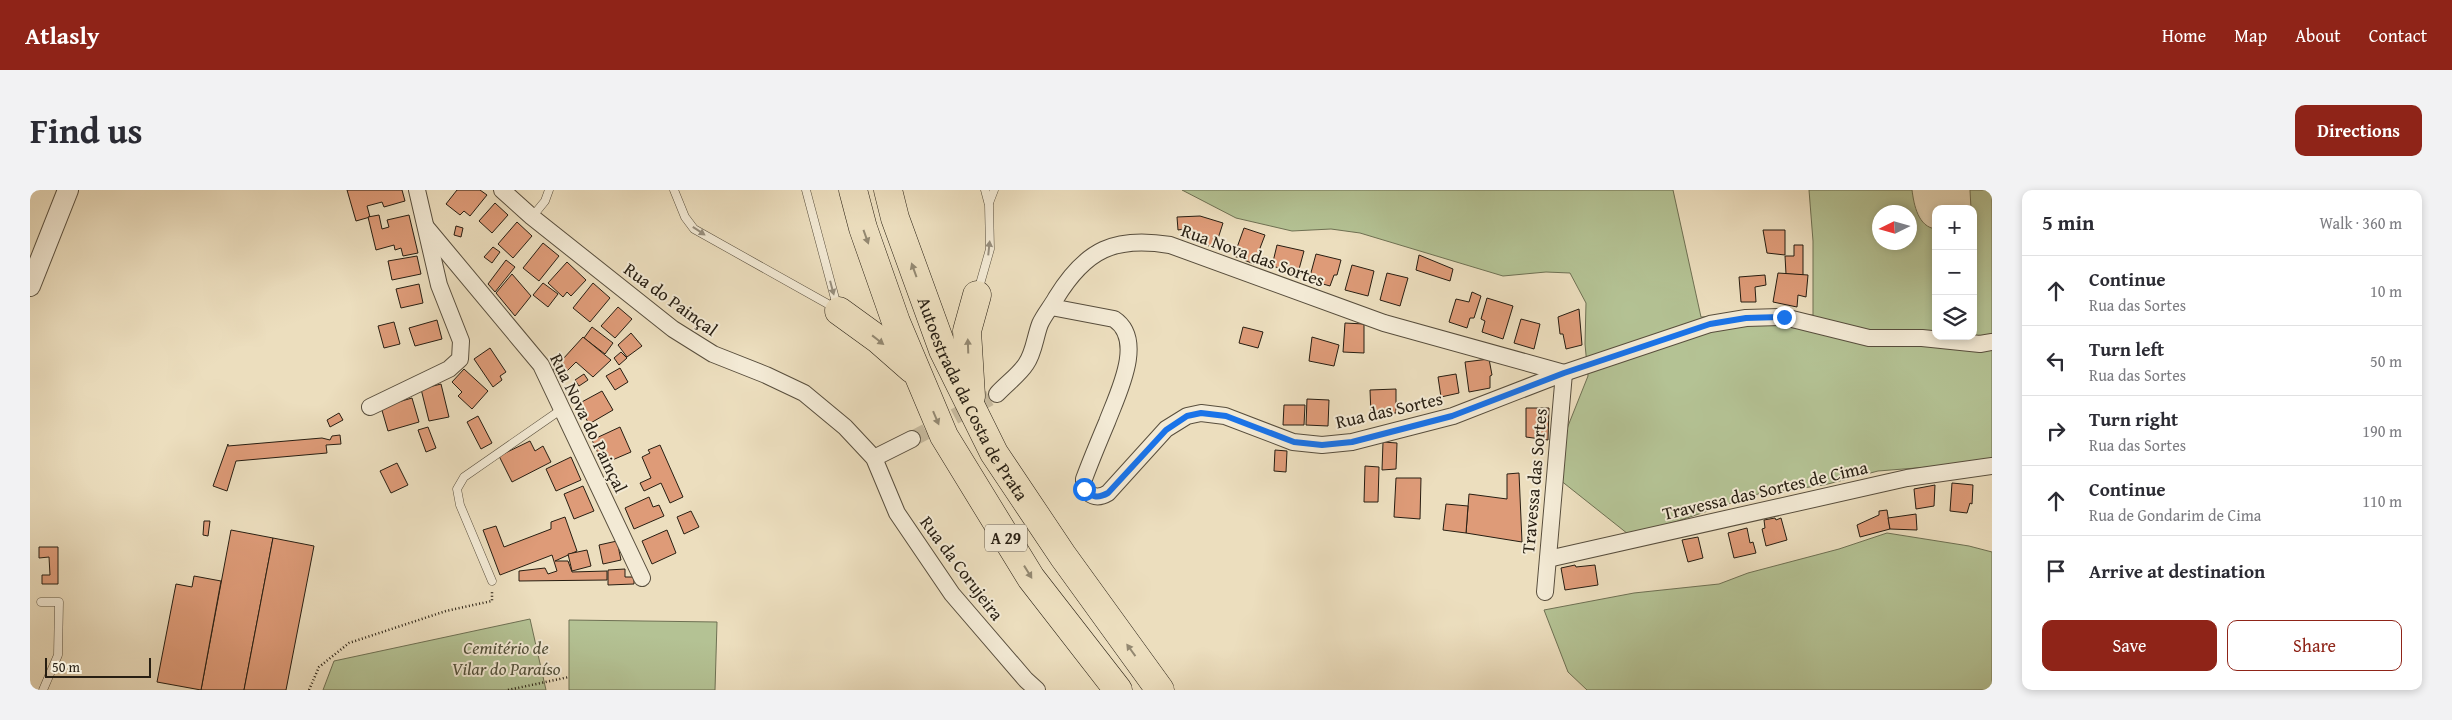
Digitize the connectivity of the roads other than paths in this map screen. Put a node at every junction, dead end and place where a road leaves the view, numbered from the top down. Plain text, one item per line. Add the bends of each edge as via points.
1 (68, 190) edge
2 (417, 190) edge
3 (502, 190) edge
4 (549, 190) edge
5 (674, 190) edge
6 (806, 190) edge
7 (853, 190) edge
8 (888, 190) edge
9 (985, 190) edge
10 (994, 190) edge
11 (988, 205) junction
12 (532, 217) junction
13 (426, 227) junction
14 (30, 286) edge
15 (977, 295) joint
16 (1051, 307) junction
17 (838, 310) junction
18 (1992, 342) edge
19 (916, 373) junction
20 (1564, 373) junction
21 (997, 394) tunnel mouth
22 (370, 407) dead end
23 (562, 409) junction
24 (972, 412) junction
25 (912, 439) tunnel mouth
26 (874, 458) junction
27 (1992, 466) edge
28 (1548, 559) junction
29 (642, 578) dead end
30 (492, 581) road end
31 (1545, 592) dead end
32 (42, 602) dead end
33 (43, 690) edge
34 (1037, 690) edge
35 (1118, 690) edge
36 (1160, 690) edge

1 - 14 street
2 - 13 street
3 - 12 street, Rua do Painçal
4 - 12 lane
5 -> 17 lane via 685,217 694,229
6 -> 17 lane
7 -> 19 highway, Autoestrada da Costa de Prata / A 29 via 863,228
24 -> 8 highway, Autoestrada da Costa de Prata / A 29 via 943,350
9 - 11 lane
10 - 11 lane
15 -> 11 lane via 990,249
12 - 26 street, Rua do Painçal via 673,329 713,354 804,393 845,427
13 - 22 street via 439,285 461,341 460,359 449,369
13 - 23 street, Rua Nova do Painçal via 541,365
24 -> 15 highway via 968,331
16 - 20 street, Rua Nova das Sortes via 1064,285 1103,249 1144,241 1170,245 1384,323
16 - 20 street, Rua das Sortes via 1114,319 1123,325 1126,334 1125,376 1084,479 1084,489 1091,496 1100,497 1108,493 1166,430 1187,416 1201,413 1226,416 1294,442 1322,445 1352,442 1452,416
16 - 21 street, Rua Nova das Sortes via 1041,322 1027,364
17 -> 19 highway
18 - 20 street via 1869,338 1784,317 1746,318 1710,324
19 -> 35 highway, Autoestrada da Costa de Prata / A 29 via 944,436 1031,578
20 - 28 street, Travessa das Sortes
23 - 29 street, Rua Nova do Painçal
23 - 30 lane via 464,477 457,489 460,505
36 -> 24 highway, Autoestrada da Costa de Prata / A 29 via 1063,556 994,453
25 - 26 street
26 - 34 street, Rua da Corujeira via 897,513 952,594
27 - 28 street, Travessa das Sortes de Cima via 1907,478
28 - 31 street, Travessa das Sortes
32 - 33 lane via 59,602 60,624 58,655

